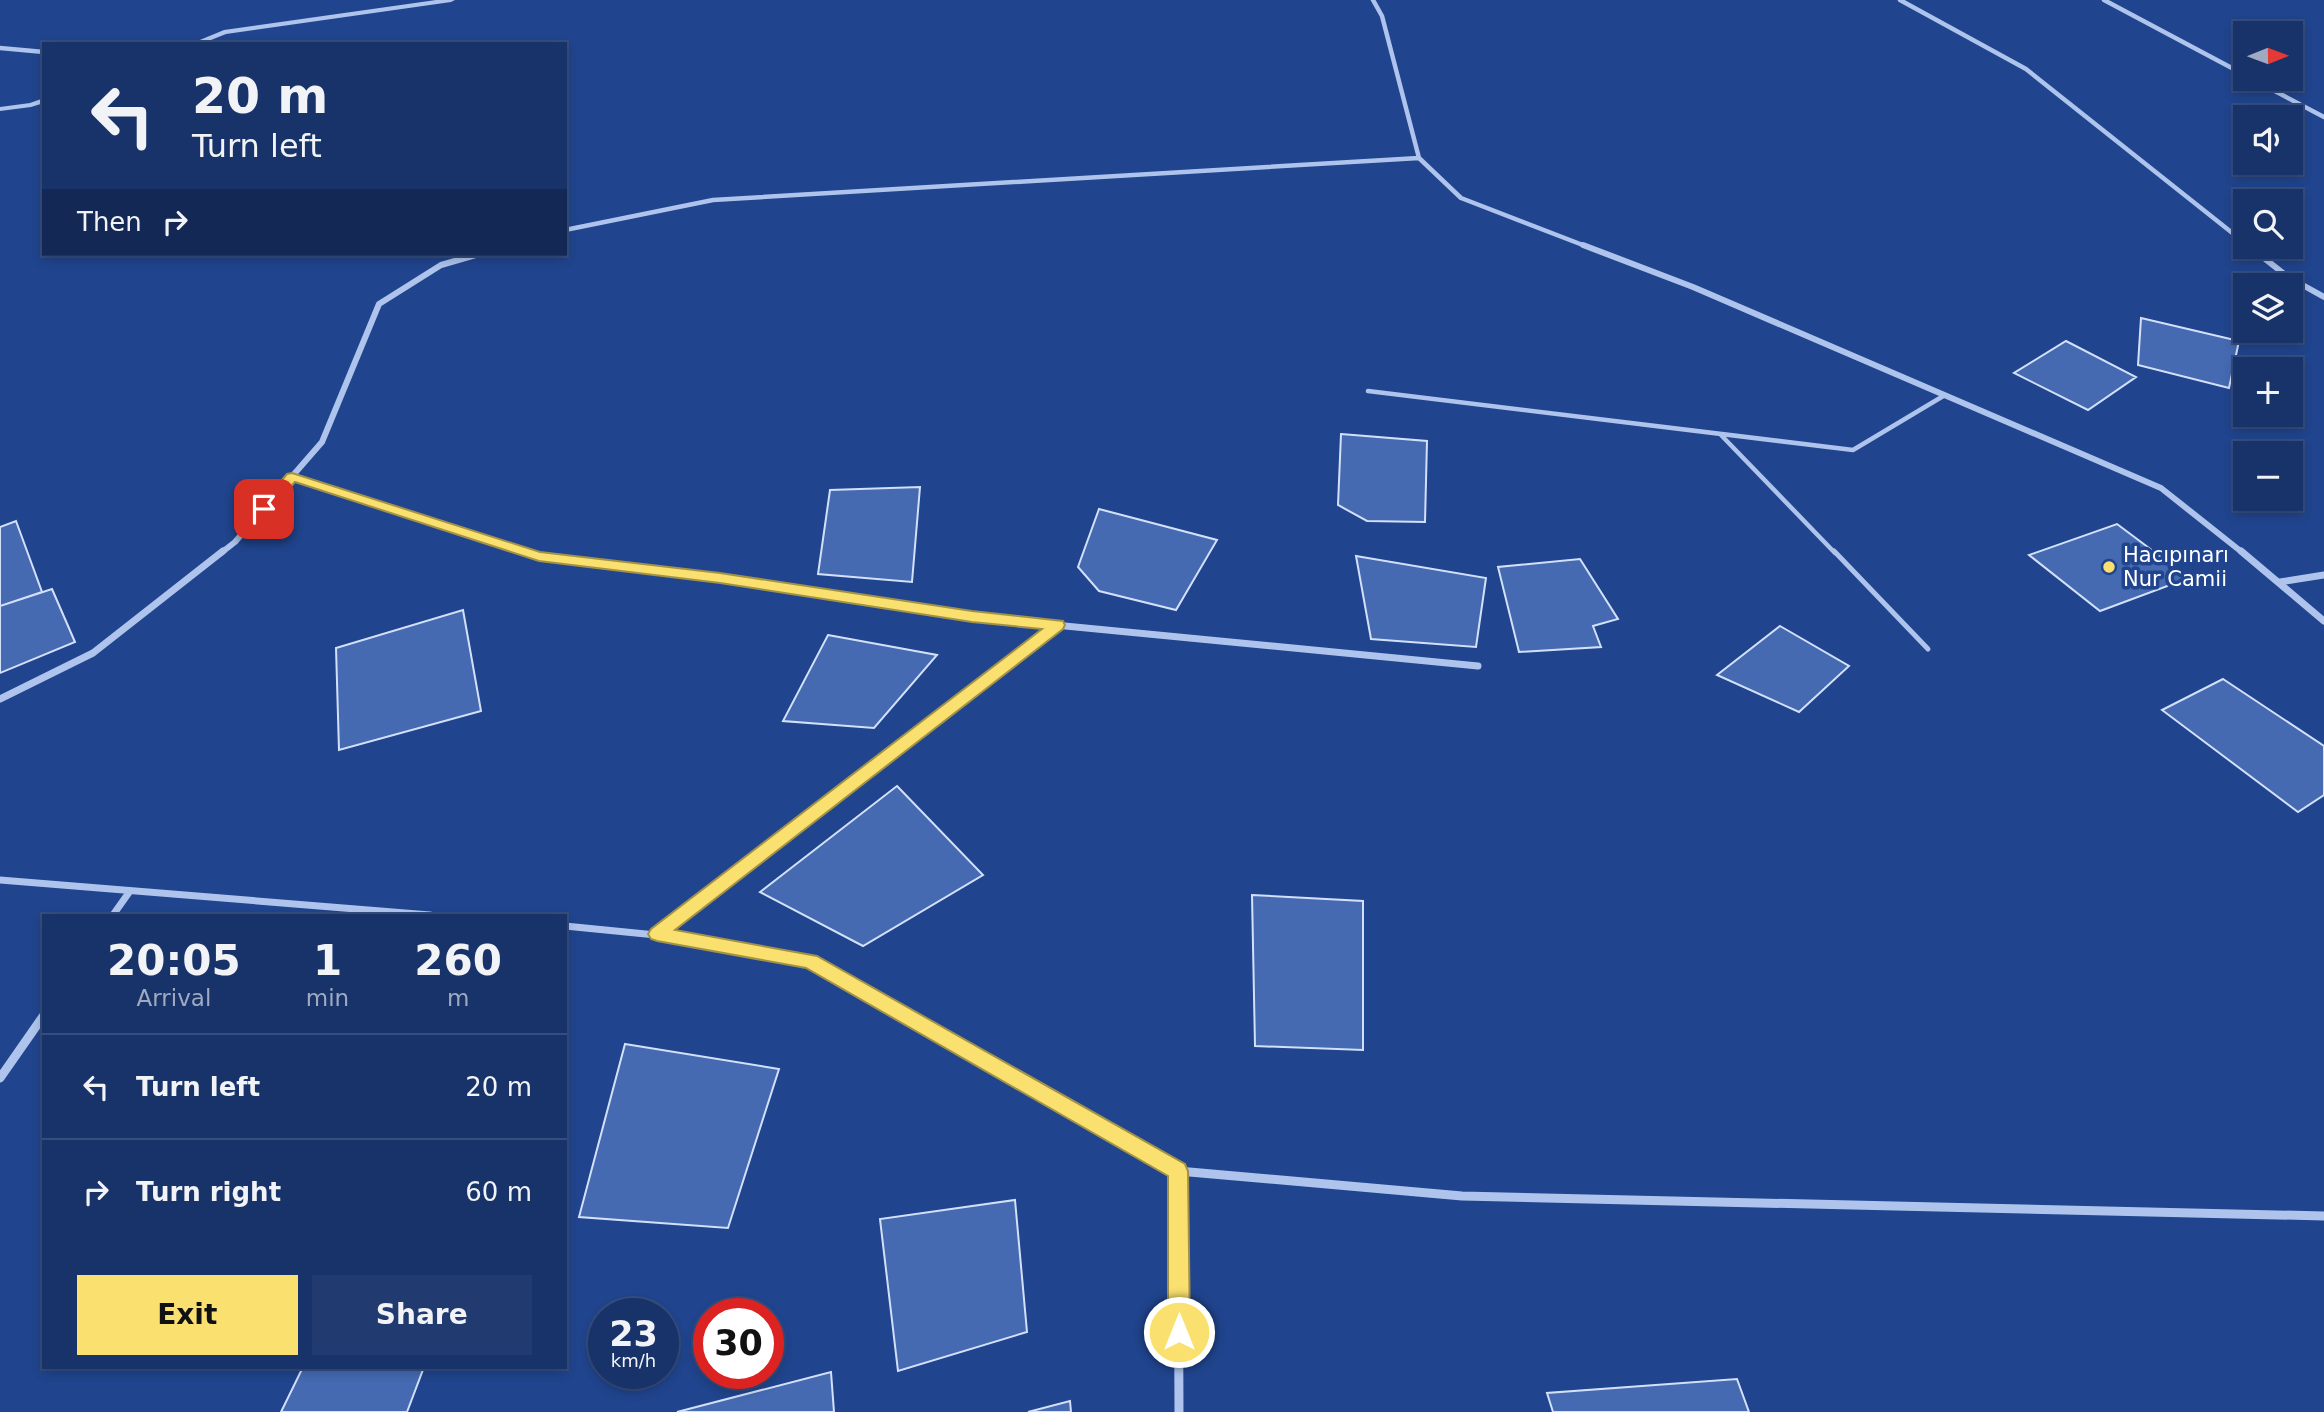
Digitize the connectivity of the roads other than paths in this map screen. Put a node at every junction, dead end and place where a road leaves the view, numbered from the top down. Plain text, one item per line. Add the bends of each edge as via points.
1 (451, 0) edge
2 (1373, 0) edge
3 (1900, 0) edge
4 (2104, 0) edge
5 (199, 42) edge
6 (0, 48) edge
7 (42, 52) edge
8 (2233, 69) edge
9 (2275, 91) edge
10 (42, 101) edge
11 (0, 109) edge
12 (2324, 117) edge
13 (1419, 158) junction
14 (567, 230) edge
15 (2233, 233) edge
16 (473, 256) edge
17 (2265, 259) edge
18 (2324, 296) edge
19 (1368, 391) dead end
20 (1945, 395) junction
21 (1721, 435) junction
22 (292, 477) junction
23 (2324, 575) edge
24 (2280, 582) junction
25 (2324, 621) edge
26 (1057, 625) junction
27 (1928, 649) dead end
28 (1479, 666) dead end
29 (0, 699) edge
30 (0, 880) edge
31 (130, 891) junction
32 (114, 914) edge
33 (418, 914) edge
34 (567, 926) edge
35 (657, 934) junction
36 (42, 1018) edge
37 (0, 1078) edge
38 (1178, 1171) junction
39 (2324, 1216) edge
40 (1179, 1412) edge

1 - 5 street via 224,32
2 - 13 street via 1382,16
3 - 15 street via 2026,69
4 - 8 street
6 - 7 street
9 - 12 street
10 - 11 street
13 - 14 street via 713,200
13 - 20 street via 1461,198 1693,287
16 - 22 street via 442,265 379,304 322,442
17 - 18 street
19 - 21 lane
20 - 21 lane via 1853,450
20 - 24 street via 2161,488
21 - 27 lane
22 - 26 street via 539,556
22 - 29 street via 235,541 93,653
23 - 24 street
24 - 25 street
26 - 28 street
26 - 35 street
30 - 31 street
31 - 32 street
31 - 33 street
34 - 35 street
35 - 38 street via 810,961
36 - 37 street
38 - 39 street via 1462,1196
38 - 40 street

